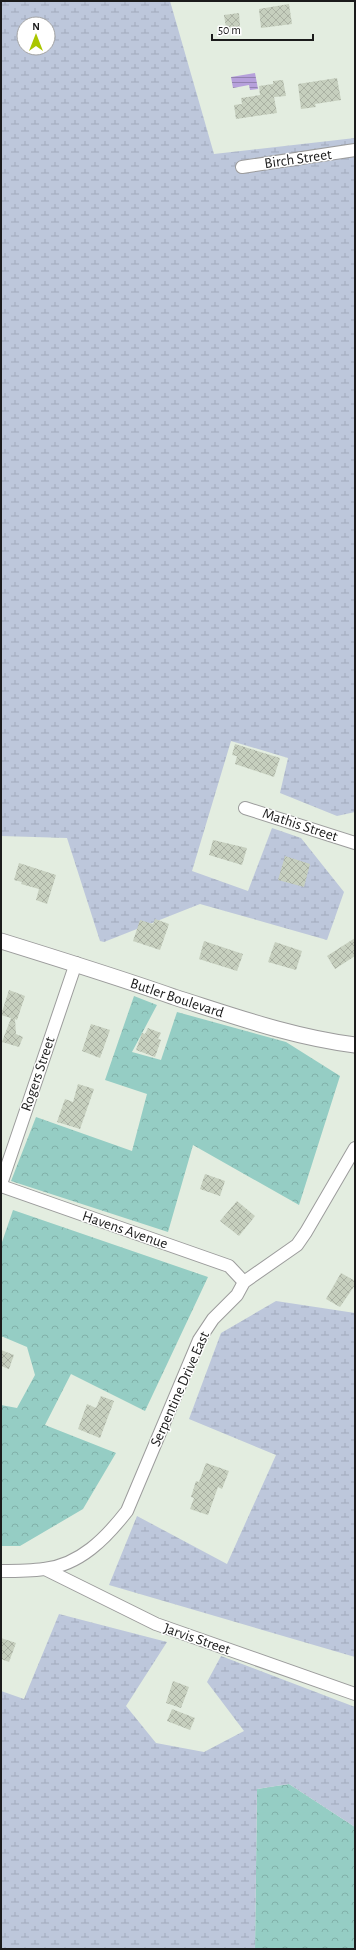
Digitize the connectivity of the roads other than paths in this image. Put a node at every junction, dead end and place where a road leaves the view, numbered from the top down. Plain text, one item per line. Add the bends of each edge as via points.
1 (355, 150) edge
2 (242, 167) dead end
3 (245, 808) dead end
4 (355, 843) edge
5 (1, 941) edge
6 (76, 964) junction
7 (355, 1045) edge
8 (355, 1148) edge
9 (1, 1185) edge
10 (244, 1282) junction
11 (45, 1569) junction
12 (1, 1571) edge
13 (355, 1694) edge

1 - 2 street, Birch Street
3 - 4 street, Mathis Street
5 - 6 street, Butler Boulevard
6 - 7 street, Butler Boulevard via 265,1027
6 - 9 street, Rogers Street
8 - 10 street, Serpentine Drive East via 297,1245
9 - 10 street, Havens Avenue via 229,1266
10 - 11 street, Serpentine Drive East via 237,1295 213,1319 199,1340 127,1511 93,1548 70,1562
11 - 12 street, Serpentine Drive East
11 - 13 street, Jarvis Street via 156,1624

